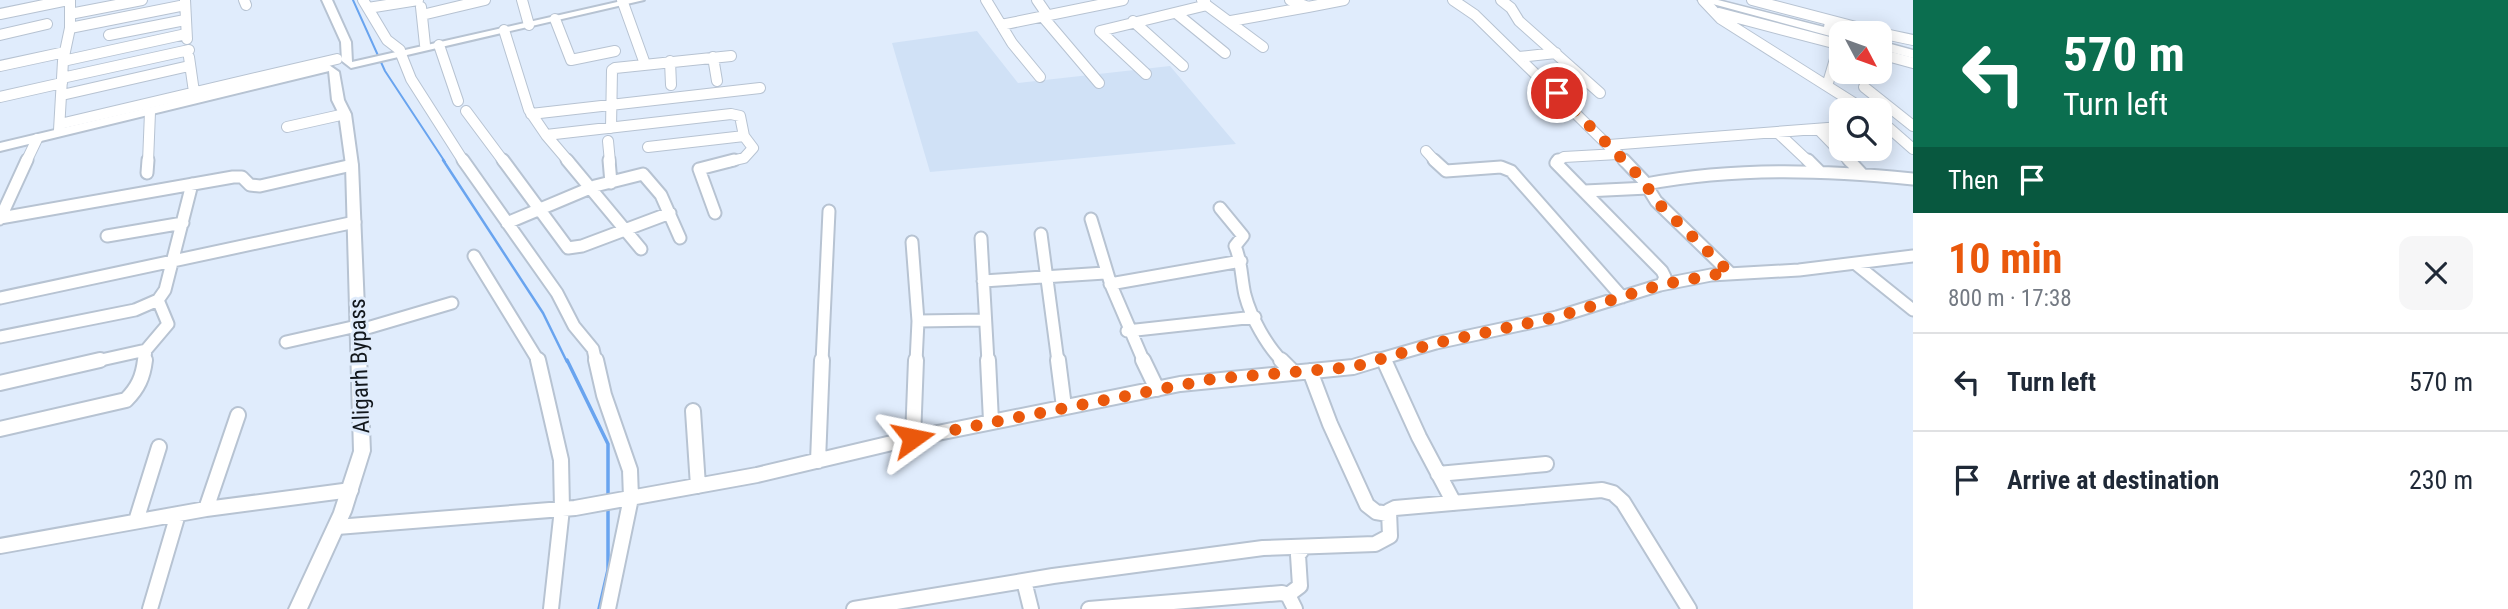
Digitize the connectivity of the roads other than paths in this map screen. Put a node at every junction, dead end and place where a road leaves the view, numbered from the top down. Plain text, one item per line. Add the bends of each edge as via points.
1 (69, 0) edge
2 (142, 0) edge
3 (327, 0) edge
4 (419, 0) edge
5 (485, 0) edge
6 (522, 0) edge
7 (639, 0) edge
8 (986, 0) edge
9 (1037, 0) edge
10 (1123, 0) edge
11 (1290, 0) edge
12 (1344, 0) edge
13 (1453, 0) edge
14 (1501, 0) edge
15 (1703, 0) edge
16 (1727, 0) edge
17 (1752, 0) edge
18 (623, 1) edge
19 (1204, 2) edge
20 (185, 3) edge
21 (381, 3) edge
22 (1094, 3) edge
23 (366, 4) edge
24 (1308, 7) junction
25 (1712, 11) junction
26 (1176, 13) junction
27 (0, 14) edge
28 (70, 14) junction
29 (422, 15) junction
30 (1046, 16) junction
31 (555, 19) junction
32 (185, 20) junction
33 (1133, 21) junction
34 (1231, 21) junction
35 (1829, 21) edge
36 (528, 23) junction
37 (47, 24) dead end
38 (1001, 25) junction
39 (1829, 25) edge
40 (69, 28) junction
41 (504, 30) junction
42 (186, 34) junction
43 (0, 35) edge
44 (109, 35) dead end
45 (1829, 37) edge
46 (1892, 37) edge
47 (1829, 38) edge
48 (1892, 39) edge
49 (1913, 40) edge
50 (425, 45) junction
51 (439, 45) junction
52 (1913, 46) edge
53 (1264, 47) dead end
54 (1892, 48) edge
55 (189, 50) junction
56 (615, 51) dead end
57 (396, 53) junction
58 (1225, 53) dead end
59 (1556, 53) junction
60 (1913, 54) edge
61 (64, 56) junction
62 (731, 56) dead end
63 (713, 57) junction
64 (1519, 57) junction
65 (1892, 57) edge
66 (670, 61) junction
67 (134, 62) junction
68 (1913, 63) edge
69 (645, 64) junction
70 (343, 65) junction
71 (0, 66) edge
72 (189, 66) junction
73 (1183, 66) dead end
74 (1146, 74) dead end
75 (1040, 77) dead end
76 (136, 78) junction
77 (1829, 80) edge
78 (62, 81) junction
79 (716, 81) dead end
80 (1099, 83) dead end
81 (671, 85) dead end
82 (1827, 86) junction
83 (1864, 87) dead end
84 (761, 88) dead end
85 (194, 92) junction
86 (734, 92) junction
87 (1600, 93) dead end
88 (62, 95) junction
89 (0, 97) edge
90 (1845, 98) edge
91 (1876, 98) edge
92 (458, 101) dead end
93 (613, 105) junction
94 (1892, 110) edge
95 (467, 111) dead end
96 (150, 112) junction
97 (344, 112) junction
98 (531, 114) junction
99 (740, 116) junction
100 (1913, 126) edge
101 (287, 127) dead end
102 (611, 128) junction
103 (1829, 128) edge
104 (60, 129) junction
105 (1818, 129) junction
106 (1892, 131) edge
107 (1777, 132) junction
108 (545, 135) junction
109 (744, 136) junction
110 (37, 139) junction
111 (608, 141) dead end
112 (0, 147) edge
113 (648, 147) dead end
114 (1614, 149) junction
115 (1913, 149) edge
116 (1426, 151) dead end
117 (352, 165) junction
118 (1820, 172) junction
119 (147, 173) dead end
120 (1862, 174) junction
121 (1913, 179) edge
122 (611, 183) junction
123 (192, 184) junction
124 (1647, 186) junction
125 (591, 189) junction
126 (1585, 191) junction
127 (539, 208) junction
128 (1220, 208) dead end
129 (829, 211) dead end
130 (670, 213) junction
131 (715, 213) dead end
132 (0, 218) edge
133 (1090, 219) dead end
134 (355, 222) junction
135 (183, 223) junction
136 (507, 223) junction
137 (624, 230) junction
138 (1041, 234) dead end
139 (107, 236) dead end
140 (680, 238) dead end
141 (981, 238) dead end
142 (912, 243) dead end
143 (641, 250) dead end
144 (474, 256) dead end
145 (1913, 256) edge
146 (1241, 261) junction
147 (170, 262) junction
148 (1857, 265) junction
149 (1729, 272) junction
150 (1047, 277) junction
151 (1107, 279) junction
152 (983, 281) junction
153 (1662, 284) junction
154 (1622, 297) junction
155 (0, 298) edge
156 (158, 300) junction
157 (452, 303) dead end
158 (1913, 310) edge
159 (1255, 317) junction
160 (984, 320) junction
161 (918, 321) junction
162 (357, 329) junction
163 (1127, 331) junction
164 (0, 337) edge
165 (286, 342) dead end
166 (146, 350) junction
167 (1384, 360) junction
168 (1292, 371) junction
169 (1310, 371) junction
170 (0, 383) edge
171 (1157, 389) junction
172 (1064, 407) junction
173 (693, 411) dead end
174 (238, 415) dead end
175 (991, 421) junction
176 (0, 429) edge
177 (913, 438) junction
178 (159, 447) dead end
179 (818, 461) junction
180 (1546, 464) dead end
181 (1438, 474) junction
182 (698, 486) junction
183 (351, 490) junction
184 (626, 499) junction
185 (1454, 503) junction
186 (568, 508) junction
187 (206, 509) junction
188 (178, 514) junction
189 (1388, 514) junction
190 (136, 521) junction
191 (337, 527) junction
192 (0, 546) edge
193 (1304, 547) junction
194 (1024, 581) junction
195 (1292, 602) edge
196 (1123, 608) edge
197 (150, 609) edge
198 (298, 609) edge
199 (551, 609) edge
200 (608, 609) edge
201 (854, 609) edge
202 (1031, 609) edge
203 (1089, 609) edge
204 (1689, 609) edge

1 - 27 street
1 - 28 street
2 - 28 street
3 - 70 main road, Aligarh Bypass via 339,29
4 - 21 street
4 - 29 street
5 - 29 street
6 - 36 street
7 - 18 main road
8 - 38 street
9 - 30 street
10 - 22 street
11 - 24 street
12 - 24 street
13 - 64 street
14 - 59 street
15 - 25 street
15 - 45 highway
16 - 39 highway
17 - 35 street
18 - 31 main road
18 - 36 main road
18 - 69 street
19 - 26 street
19 - 34 street
20 - 32 street
20 - 40 street
21 - 23 street
22 - 30 street
23 - 57 street
24 - 34 street
25 - 47 street
25 - 82 street
26 - 33 street
26 - 58 street
28 - 40 street
29 - 50 street
30 - 38 street
30 - 80 street
31 - 36 main road
31 - 56 street via 571,60
32 - 42 street
32 - 44 street
33 - 73 street
33 - 74 street via 1104,28 1101,33
34 - 53 street
36 - 41 main road
36 - 50 main road
37 - 43 street
38 - 75 street
40 - 61 street
41 - 51 main road
41 - 98 street
42 - 55 street
42 - 61 street
46 - 49 street
48 - 52 highway
50 - 57 main road
51 - 57 main road
51 - 92 street
54 - 60 highway
55 - 67 street
55 - 72 street
57 - 70 main road
57 - 136 street
59 - 64 street
59 - 87 street
61 - 71 street
61 - 78 street
62 - 63 street
63 - 66 street
63 - 79 street
64 - 114 street
65 - 68 street
66 - 69 street
66 - 81 street
67 - 76 street
67 - 78 street
69 - 93 street via 612,71
70 - 85 street
70 - 96 main road
70 - 97 main road, Aligarh Bypass via 338,100
72 - 76 street
72 - 85 street
76 - 88 street
77 - 82 street
78 - 88 street
78 - 89 street
82 - 90 street
83 - 91 street
84 - 86 street
85 - 104 street
86 - 93 street
86 - 99 street
88 - 104 street
93 - 98 street
93 - 102 street
94 - 100 street
95 - 127 street
96 - 104 main road
96 - 119 street
97 - 101 street
97 - 117 main road, Aligarh Bypass
98 - 108 street
99 - 102 street
99 - 109 street
102 - 108 street
103 - 105 street
104 - 110 main road
105 - 107 street
105 - 120 street
106 - 115 street
107 - 114 street
107 - 118 street
108 - 125 street
109 - 113 street
109 - 131 street via 753,148 749,156 699,170
110 - 112 main road
110 - 132 street
111 - 122 street
114 - 124 street
114 - 126 street via 1556,160
116 - 154 street via 1446,171 1502,167 1511,171
117 - 123 street via 260,186 250,185 242,177
117 - 134 main road, Aligarh Bypass
118 - 120 street
118 - 124 street via 1682,177
120 - 121 street
122 - 125 street
122 - 130 street via 643,174
123 - 132 street
123 - 135 street
124 - 126 street
124 - 149 street via 1656,201
125 - 127 street
125 - 137 street
126 - 153 street via 1662,271
127 - 136 street
127 - 137 street via 572,249
128 - 146 street via 1243,236 1235,246
129 - 179 street
130 - 137 street
130 - 140 street
133 - 151 street
134 - 147 street
134 - 162 main road, Aligarh Bypass
135 - 139 street
135 - 147 street
136 - 184 street via 593,349 630,470
137 - 143 street
138 - 150 street
141 - 152 street
142 - 161 street
144 - 186 street via 543,372
145 - 148 street
146 - 151 street
146 - 159 street via 1242,290
147 - 155 street
147 - 156 street via 165,290
148 - 149 street
148 - 158 street
149 - 153 street
150 - 151 street
150 - 152 street
150 - 172 street
151 - 163 street
152 - 160 street
153 - 154 street
154 - 167 street
156 - 164 street via 135,310
156 - 166 street via 167,324
157 - 162 street
159 - 163 street
159 - 168 street via 1270,349
160 - 161 street
160 - 175 street
161 - 177 street
162 - 165 street
162 - 183 main road, Aligarh Bypass via 362,451
163 - 171 street
166 - 170 street
166 - 176 street via 144,370 126,400
167 - 169 street
167 - 181 street
168 - 169 street
168 - 171 street
169 - 189 street via 1367,505
171 - 172 street
172 - 175 street
173 - 182 street
174 - 187 street
175 - 177 street
177 - 179 street
178 - 190 street
179 - 182 street
180 - 181 street
181 - 185 street
182 - 184 street
183 - 187 street
183 - 191 main road, Aligarh Bypass
184 - 186 street
184 - 200 street
185 - 189 street via 1395,508
185 - 204 street via 1602,490 1613,494 1623,502
186 - 191 street
186 - 199 street
187 - 188 street
188 - 190 street
188 - 197 street
189 - 193 street via 1390,536 1375,544
190 - 192 street
191 - 198 main road, Aligarh Bypass
193 - 194 street via 1263,548
193 - 195 street via 1298,555 1300,586
194 - 201 street
194 - 202 street
195 - 196 street via 1221,597
196 - 203 street

